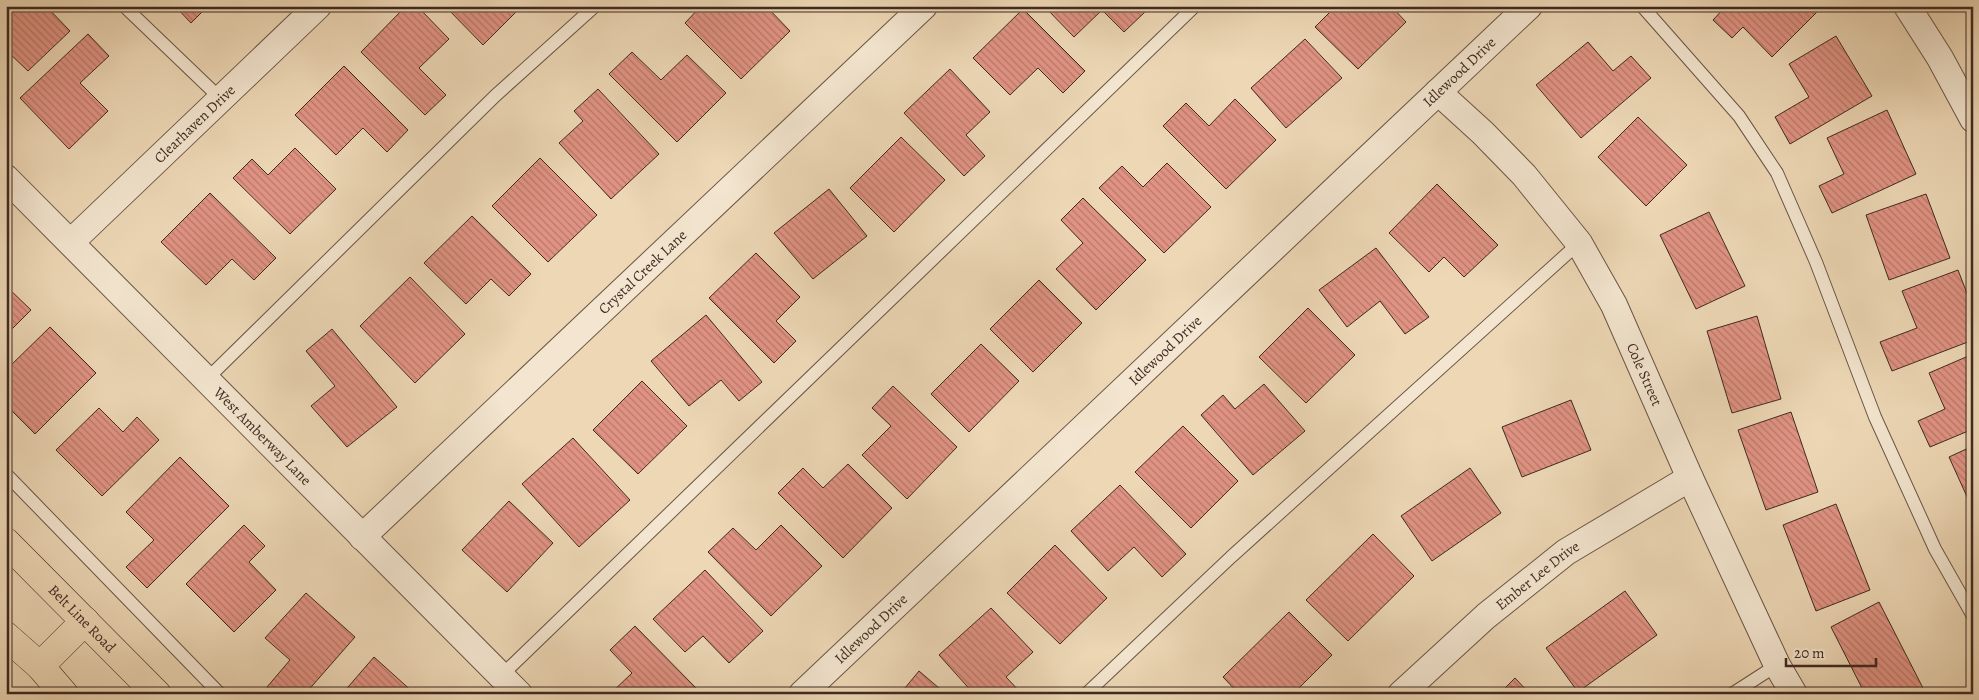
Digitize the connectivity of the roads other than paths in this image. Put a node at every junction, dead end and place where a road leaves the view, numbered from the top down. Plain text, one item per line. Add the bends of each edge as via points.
1 (124, 6) edge
2 (318, 6) edge
3 (595, 6) edge
4 (924, 6) edge
5 (1195, 6) edge
6 (1529, 6) edge
7 (1642, 6) edge
8 (1907, 6) edge
9 (1438, 92) junction
10 (221, 99) junction
11 (1973, 119) edge
12 (6, 178) edge
13 (71, 242) junction
14 (1578, 243) junction
15 (207, 379) junction
16 (6, 474) edge
17 (1690, 478) junction
18 (362, 537) junction
19 (6, 542) edge
20 (1973, 616) edge
21 (85, 621) junction
22 (6, 636) edge
23 (1777, 665) junction
24 (40, 666) junction
25 (510, 685) edge
26 (64, 694) edge
27 (157, 694) edge
28 (220, 694) edge
29 (802, 694) edge
30 (1086, 694) edge
31 (1400, 694) edge
32 (1732, 694) edge
33 (1794, 694) edge

1 - 10 lane
2 - 10 street, Clearhaven Drive
3 - 15 lane via 495,96
4 - 18 street, Crystal Creek Lane
5 - 25 lane
6 - 9 street, Idlewood Drive
7 - 20 lane via 1739,116 1777,173 1879,426 1935,549
8 - 11 street
9 - 14 street, Cole Street via 1524,175
9 - 29 street, Idlewood Drive
10 - 13 street, Clearhaven Drive
12 - 13 street, West Amberway Lane
13 - 15 street, West Amberway Lane
14 - 17 street, Cole Street via 1614,305
14 - 30 lane via 1231,557
15 - 18 street, West Amberway Lane
16 - 28 lane
17 - 23 street, Cole Street
17 - 31 street, Ember Lee Drive via 1566,552 1486,616
18 - 25 street, West Amberway Lane
19 - 21 main road, Belt Line Road
21 - 24 main road
21 - 27 main road, Belt Line Road
22 - 24 main road
23 - 32 lane
23 - 33 street, Cole Street
24 - 26 main road

